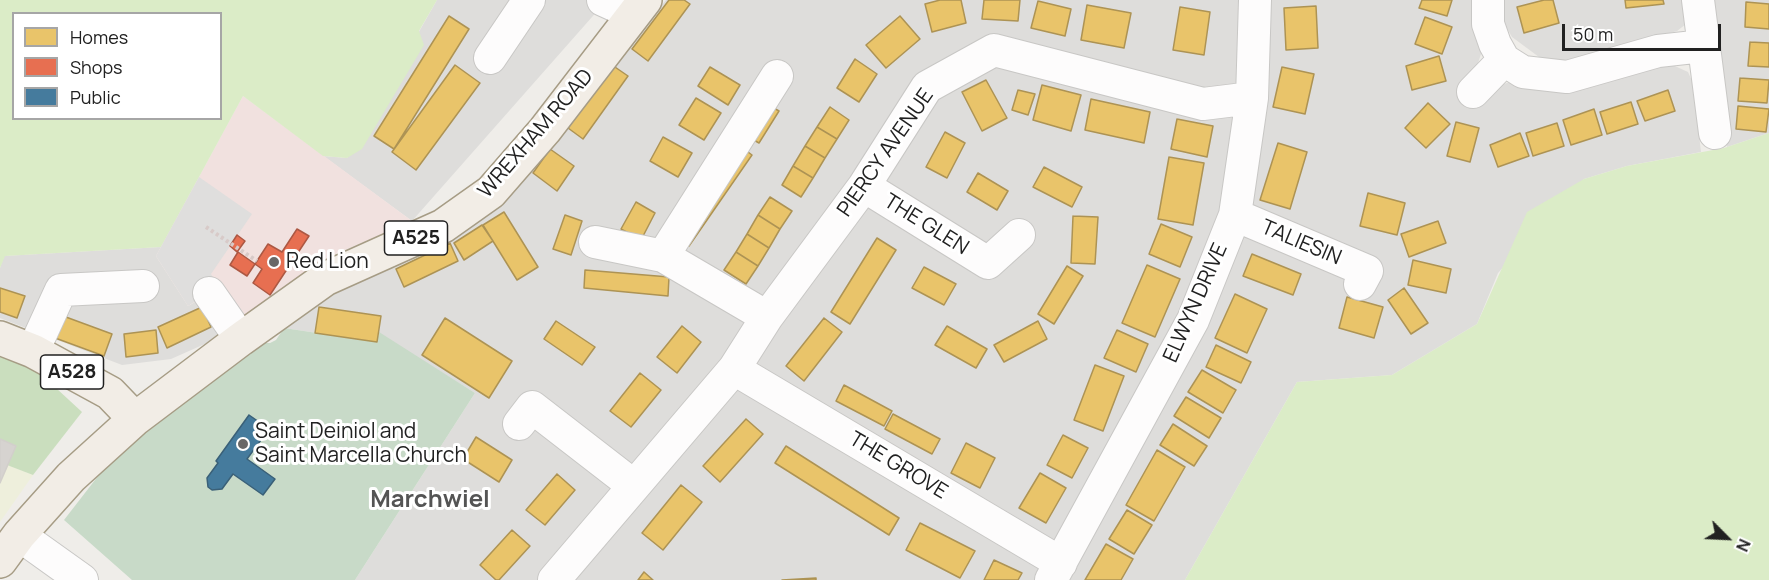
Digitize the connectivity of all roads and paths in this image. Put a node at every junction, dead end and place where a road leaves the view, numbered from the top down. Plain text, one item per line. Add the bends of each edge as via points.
1 (529, 0) edge
2 (603, 0) edge
3 (1255, 0) edge
4 (1488, 0) edge
5 (1698, 0) edge
6 (640, 7) edge
7 (1703, 46) junction
8 (490, 58) dead end
9 (1504, 60) junction
10 (777, 76) dead end
11 (1473, 92) dead end
12 (1252, 98) junction
13 (1715, 133) dead end
14 (864, 186) junction
15 (1235, 215) junction
16 (206, 227) dead end
17 (1019, 235) dead end
18 (595, 242) dead end
19 (663, 256) junction
20 (257, 261) dead end
21 (1366, 270) dead end
22 (144, 286) dead end
23 (209, 293) dead end
24 (767, 316) junction
25 (0, 338) edge
26 (241, 339) junction
27 (33, 351) junction
28 (734, 369) junction
29 (135, 419) junction
30 (519, 424) dead end
31 (634, 486) junction
32 (19, 535) junction
33 (0, 561) edge
34 (1056, 572) edge
35 (82, 580) edge
36 (554, 580) edge

1 - 8 street
2 - 6 street
3 - 12 street, ELWYN DRIVE
4 - 9 street via 1488,24
5 - 7 street
6 - 26 main road, WREXHAM ROAD / A525 via 545,130 491,192 443,226 325,279
7 - 9 street via 1658,51 1567,77 1523,72
7 - 13 street
9 - 11 street
10 - 19 street
12 - 14 street, PIERCY AVENUE via 1203,104 994,50 927,87
12 - 15 street, ELWYN DRIVE
14 - 17 street, THE GLEN via 982,274
14 - 24 street, PIERCY AVENUE
15 - 21 street, TALIESIN
15 - 34 street, ELWYN DRIVE via 1193,320
16 - 20 path
18 - 19 street
19 - 24 street
22 - 27 street via 58,283
23 - 26 street
24 - 28 street, PIERCY AVENUE
25 - 27 main road, A528
26 - 29 main road, WREXHAM ROAD / A525
27 - 29 main road, A528 via 110,393
28 - 31 street, PIERCY AVENUE
28 - 34 street, THE GROVE
29 - 32 main road, A525 via 71,477
30 - 31 street via 532,407
31 - 36 street, PIERCY AVENUE
32 - 33 main road, A525
32 - 35 street

